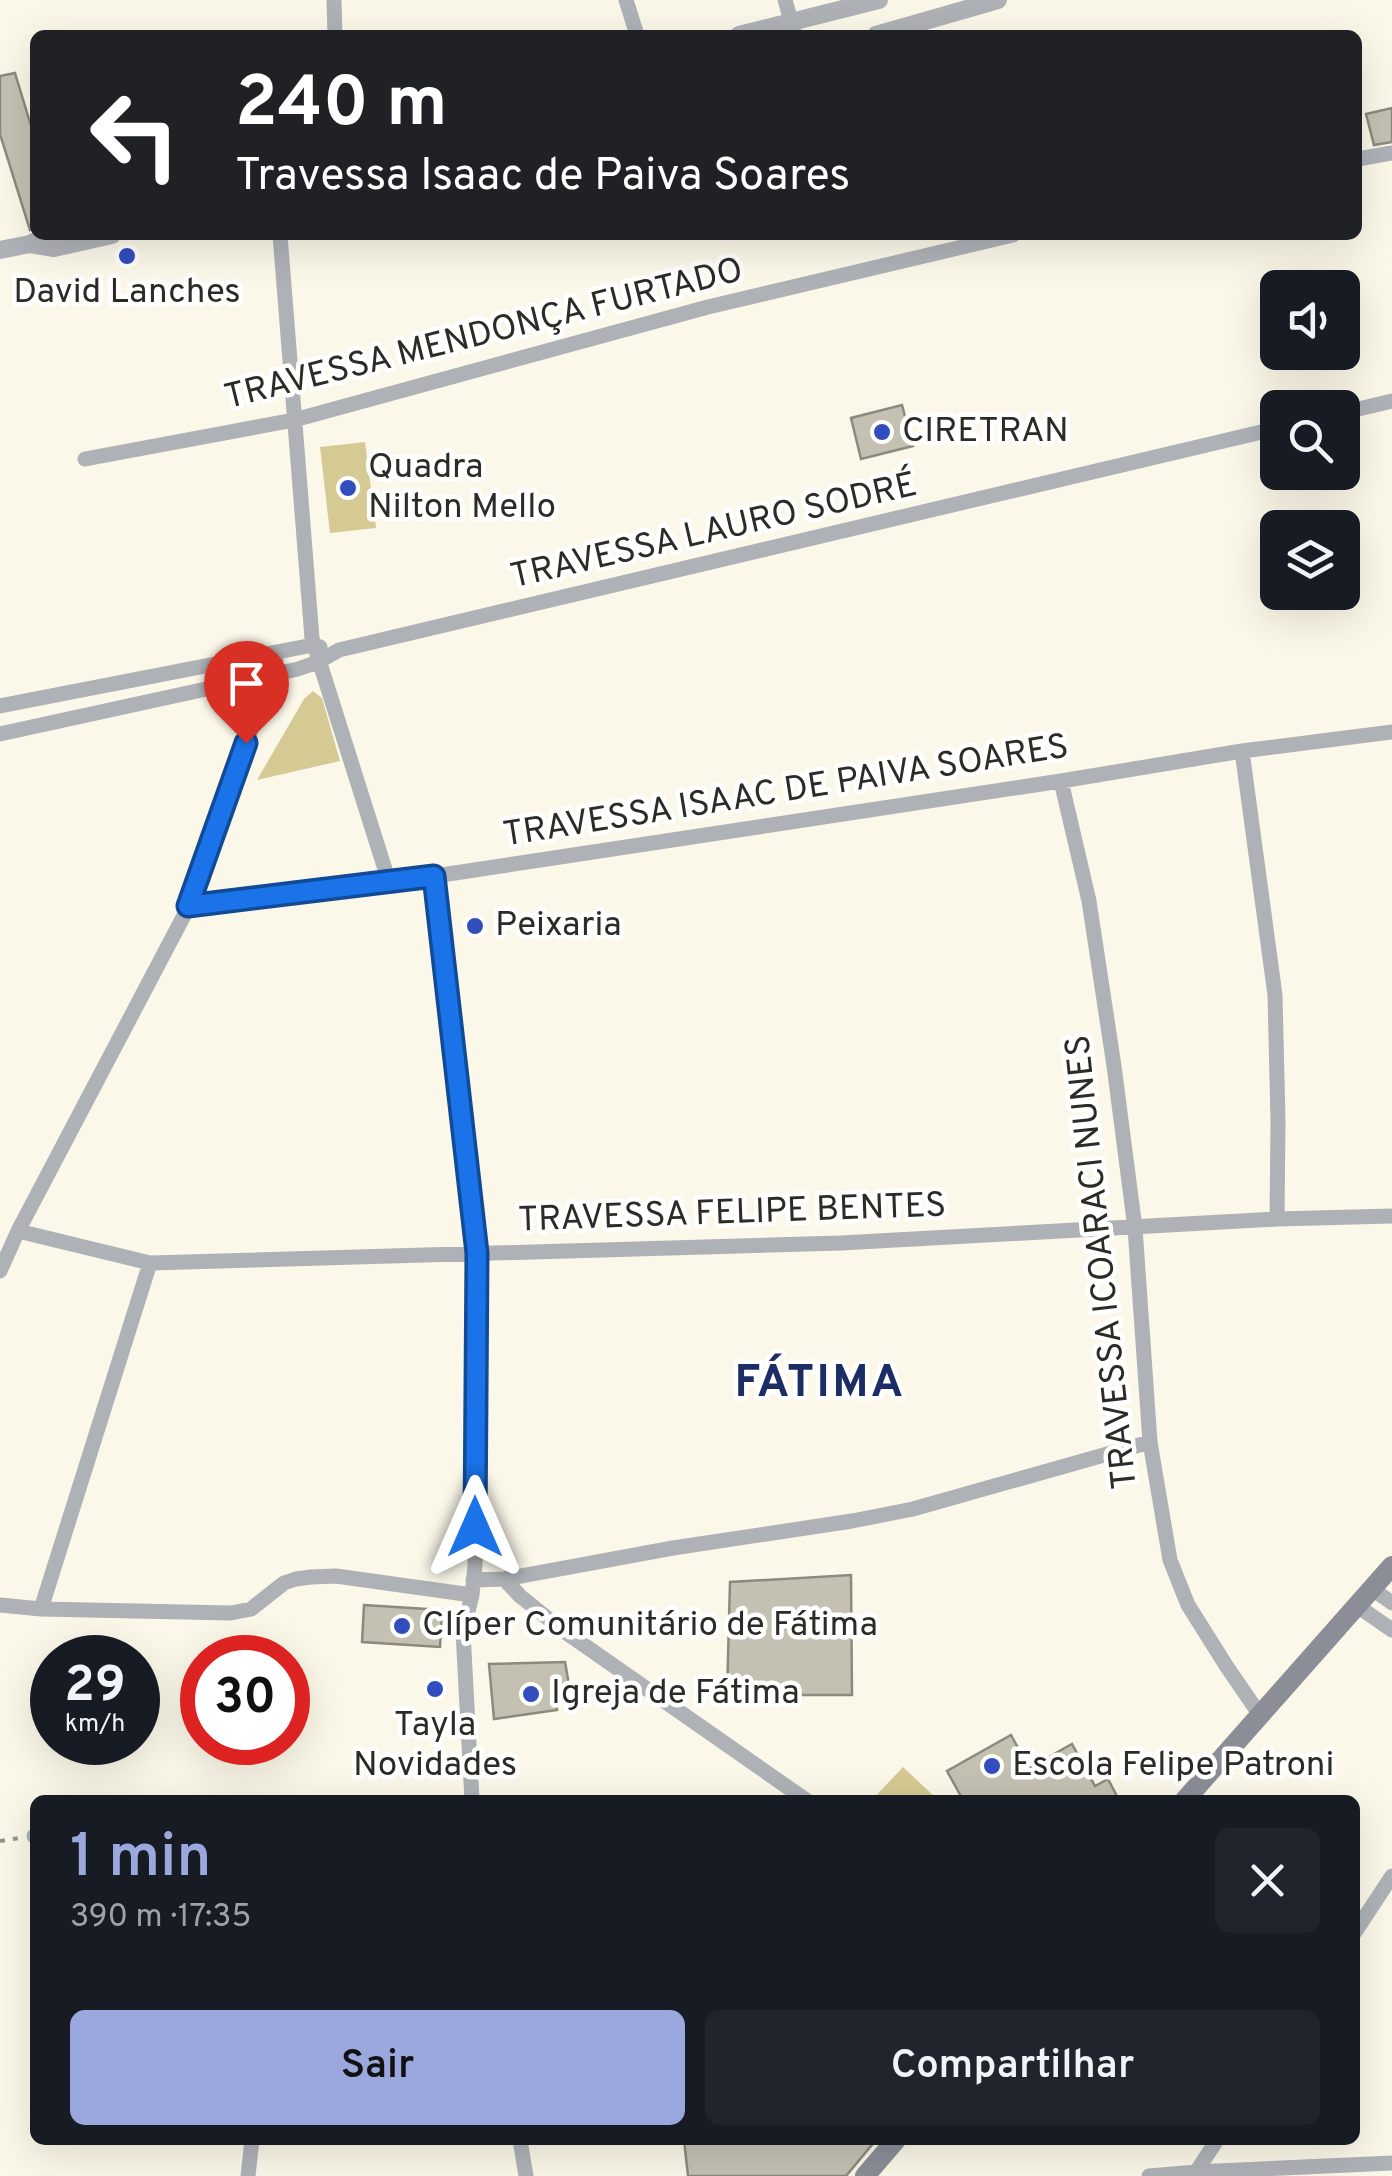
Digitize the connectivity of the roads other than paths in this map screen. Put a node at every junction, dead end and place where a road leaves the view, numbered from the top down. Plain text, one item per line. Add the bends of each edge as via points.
1 (334, 0) edge
2 (626, 0) edge
3 (785, 0) edge
4 (879, 0) edge
5 (998, 0) edge
6 (793, 29) edge
7 (335, 30) edge
8 (635, 30) edge
9 (893, 30) edge
10 (1392, 152) edge
11 (1362, 158) edge
12 (39, 240) edge
13 (90, 240) edge
14 (280, 240) edge
15 (991, 240) edge
16 (30, 244) junction
17 (0, 250) edge
18 (1392, 401) edge
19 (1360, 409) edge
20 (294, 420) junction
21 (1260, 432) edge
22 (85, 459) dead end
23 (278, 653) junction
24 (315, 654) junction
25 (272, 674) junction
26 (0, 706) edge
27 (1392, 732) edge
28 (0, 734) edge
29 (1242, 750) junction
30 (1061, 781) junction
31 (434, 876) junction
32 (389, 882) junction
33 (188, 906) junction
34 (1392, 1216) edge
35 (1277, 1219) junction
36 (1135, 1228) junction
37 (18, 1231) junction
38 (477, 1253) junction
39 (150, 1263) junction
40 (0, 1272) edge
41 (1150, 1442) junction
42 (1392, 1566) edge
43 (504, 1578) junction
44 (472, 1587) junction
45 (1371, 1588) junction
46 (0, 1604) edge
47 (1392, 1604) edge
48 (1356, 1605) junction
49 (41, 1609) junction
50 (1392, 1630) edge
51 (1260, 1715) junction
52 (472, 1795) edge
53 (799, 1795) edge
54 (1189, 1795) edge
55 (1392, 1876) edge
56 (1360, 1924) edge
57 (251, 2145) edge
58 (521, 2145) edge
59 (892, 2145) edge
60 (1213, 2145) edge
61 (1392, 2162) edge
62 (1196, 2172) junction
63 (248, 2176) edge
64 (526, 2176) edge
65 (865, 2176) edge
66 (1149, 2176) edge

1 - 7 street
2 - 8 street
3 - 6 street
4 - 6 street
5 - 9 street
10 - 11 street
12 - 16 street
13 - 16 street via 54,248
14 - 20 street
15 - 20 street, TRAVESSA MENDONÇA FURTADO via 708,307
16 - 17 street
18 - 19 street
20 - 22 street, TRAVESSA MENDONÇA FURTADO
20 - 24 street
21 - 24 street, TRAVESSA LAURO SODRÉ
23 - 24 street, TRAVESSA LAURO SODRÉ
23 - 25 street
23 - 26 street, TRAVESSA LAURO SODRÉ
24 - 25 street via 298,668
24 - 32 street
25 - 28 street
25 - 33 street
27 - 29 street, TRAVESSA ISAAC DE PAIVA SOARES
29 - 30 street, TRAVESSA ISAAC DE PAIVA SOARES
29 - 35 street via 1275,995
30 - 31 street, TRAVESSA ISAAC DE PAIVA SOARES
30 - 36 street, TRAVESSA ICOARACI NUNES via 1089,901
31 - 32 street, TRAVESSA ISAAC DE PAIVA SOARES
31 - 38 street
32 - 33 street, TRAVESSA ISAAC DE PAIVA SOARES
33 - 37 street
34 - 35 street, TRAVESSA FELIPE BENTES
35 - 36 street, TRAVESSA FELIPE BENTES
36 - 38 street, TRAVESSA FELIPE BENTES
36 - 41 street, TRAVESSA ICOARACI NUNES
37 - 39 street, TRAVESSA FELIPE BENTES
37 - 40 street
38 - 39 street, TRAVESSA FELIPE BENTES
38 - 44 street
39 - 49 street
41 - 43 street via 852,1521
41 - 51 street, TRAVESSA ICOARACI NUNES via 1180,1586
42 - 45 main road
43 - 44 street
43 - 53 street via 561,1629
44 - 49 street via 336,1576 296,1579 244,1612
44 - 52 street via 464,1632
45 - 47 street
45 - 48 main road
46 - 49 street
48 - 50 street
48 - 51 main road
51 - 54 main road
55 - 56 street
57 - 63 street
58 - 64 street
59 - 65 main road
60 - 62 street
61 - 62 street
62 - 66 street

